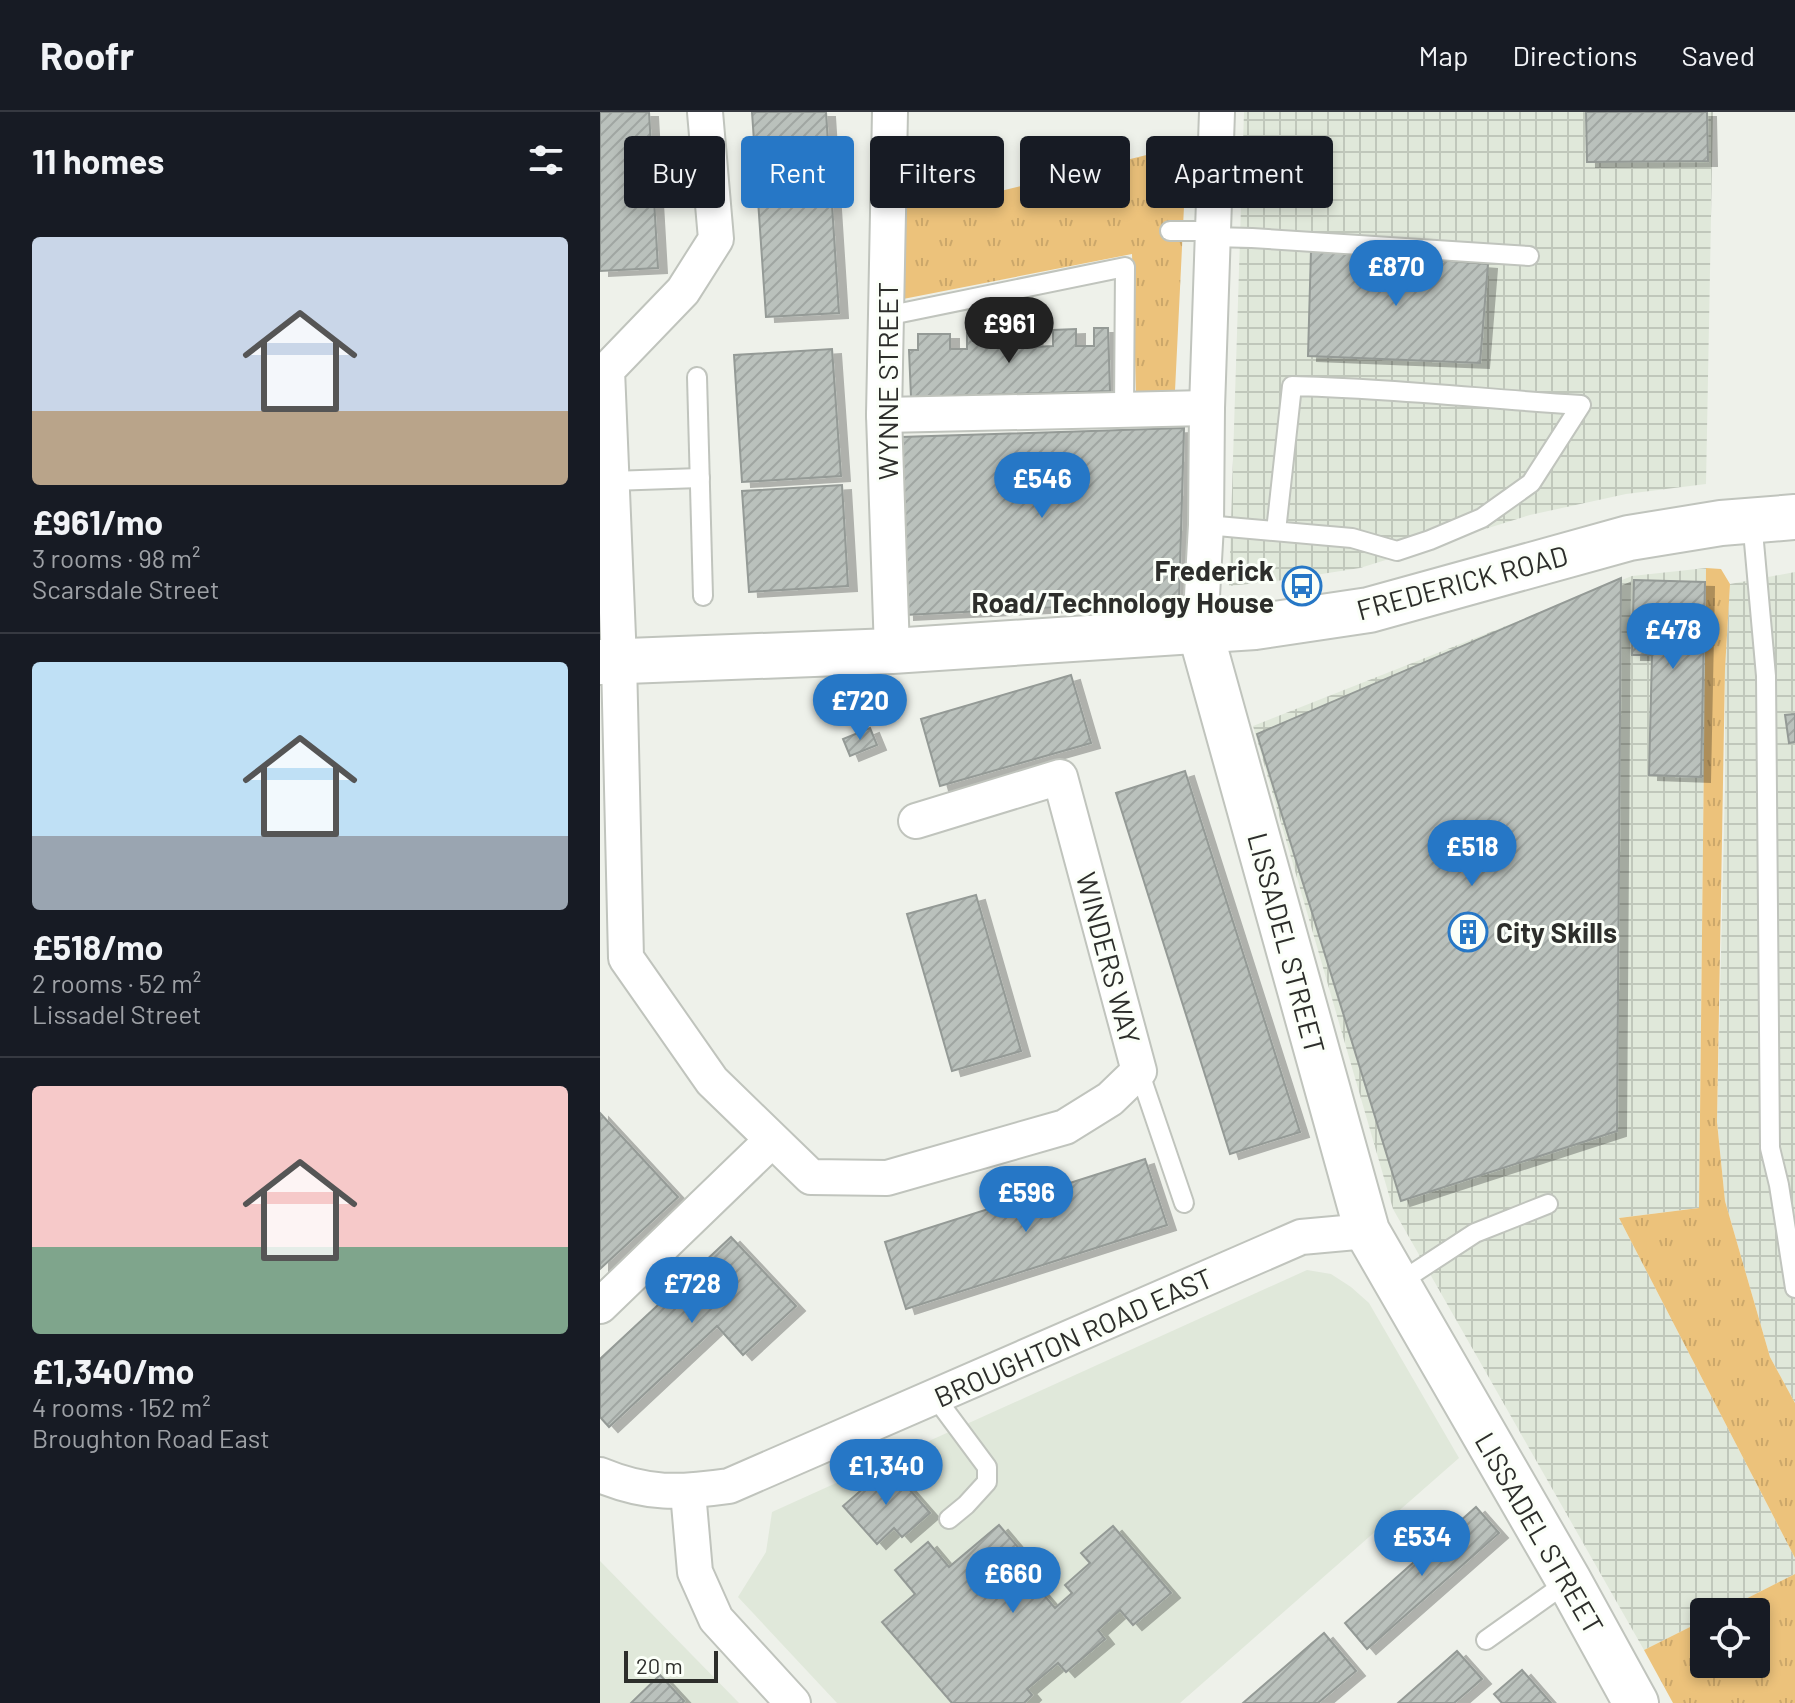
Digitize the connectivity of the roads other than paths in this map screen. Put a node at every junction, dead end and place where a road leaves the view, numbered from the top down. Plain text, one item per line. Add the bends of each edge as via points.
1 (705, 112) edge
2 (890, 112) edge
3 (1217, 112) edge
4 (1170, 231) dead end
5 (1213, 234) junction
6 (1529, 256) dead end
7 (886, 316) junction
8 (604, 368) edge
9 (697, 377) dead end
10 (1207, 408) junction
11 (1124, 410) junction
12 (884, 415) junction
13 (700, 478) junction
14 (608, 498) edge
15 (1795, 517) edge
16 (1736, 522) junction
17 (1206, 525) junction
18 (1276, 531) junction
19 (703, 596) dead end
20 (1200, 631) junction
21 (892, 651) junction
22 (610, 661) edge
23 (916, 821) dead end
24 (1139, 1071) junction
25 (772, 1140) junction
26 (1184, 1203) dead end
27 (1548, 1204) dead end
28 (1367, 1231) junction
29 (1397, 1284) junction
30 (1795, 1288) edge
31 (600, 1306) edge
32 (935, 1397) junction
33 (600, 1475) edge
34 (688, 1492) junction
35 (949, 1519) dead end
36 (1569, 1581) junction
37 (1486, 1640) dead end
38 (793, 1703) edge
39 (1636, 1703) edge

1 - 8 street via 716,239 683,291
2 - 7 street, WYNNE STREET
3 - 5 street, LISSADEL STREET
4 - 5 lane
5 - 6 lane
5 - 10 street, LISSADEL STREET
7 - 11 lane via 1125,267
7 - 12 street, WYNNE STREET
8 - 14 street, WINDERS WAY
9 - 13 lane
10 - 11 street
10 - 17 street, LISSADEL STREET
11 - 12 street
12 - 21 street, WYNNE STREET
13 - 14 lane
13 - 19 lane
14 - 22 street, WINDERS WAY
15 - 16 street, FREDERICK ROAD
16 - 20 street, FREDERICK ROAD via 1629,538 1369,610
16 - 30 lane via 1766,676 1770,1148
17 - 18 lane
17 - 20 street, LISSADEL STREET
18 - 18 lane via 1352,538 1397,551 1430,540 1482,518 1531,483 1581,405 1292,386
20 - 21 street, FREDERICK ROAD
20 - 28 street, LISSADEL STREET
21 - 22 street, FREDERICK ROAD
22 - 25 street, WINDERS WAY via 626,958 712,1081
23 - 24 street, WINDERS WAY via 1060,777
24 - 25 street, WINDERS WAY via 1110,1099 1065,1127 887,1178 811,1177
24 - 26 lane
25 - 31 street
27 - 29 lane via 1475,1233
28 - 29 street, LISSADEL STREET
28 - 32 street, BROUGHTON ROAD EAST via 1301,1237
29 - 36 street, LISSADEL STREET
32 - 34 street, BROUGHTON ROAD EAST via 729,1486
32 - 35 lane via 987,1467 987,1482
33 - 34 street, BROUGHTON ROAD EAST via 647,1490
34 - 38 street via 695,1572 716,1619
36 - 37 lane
36 - 39 street, LISSADEL STREET

